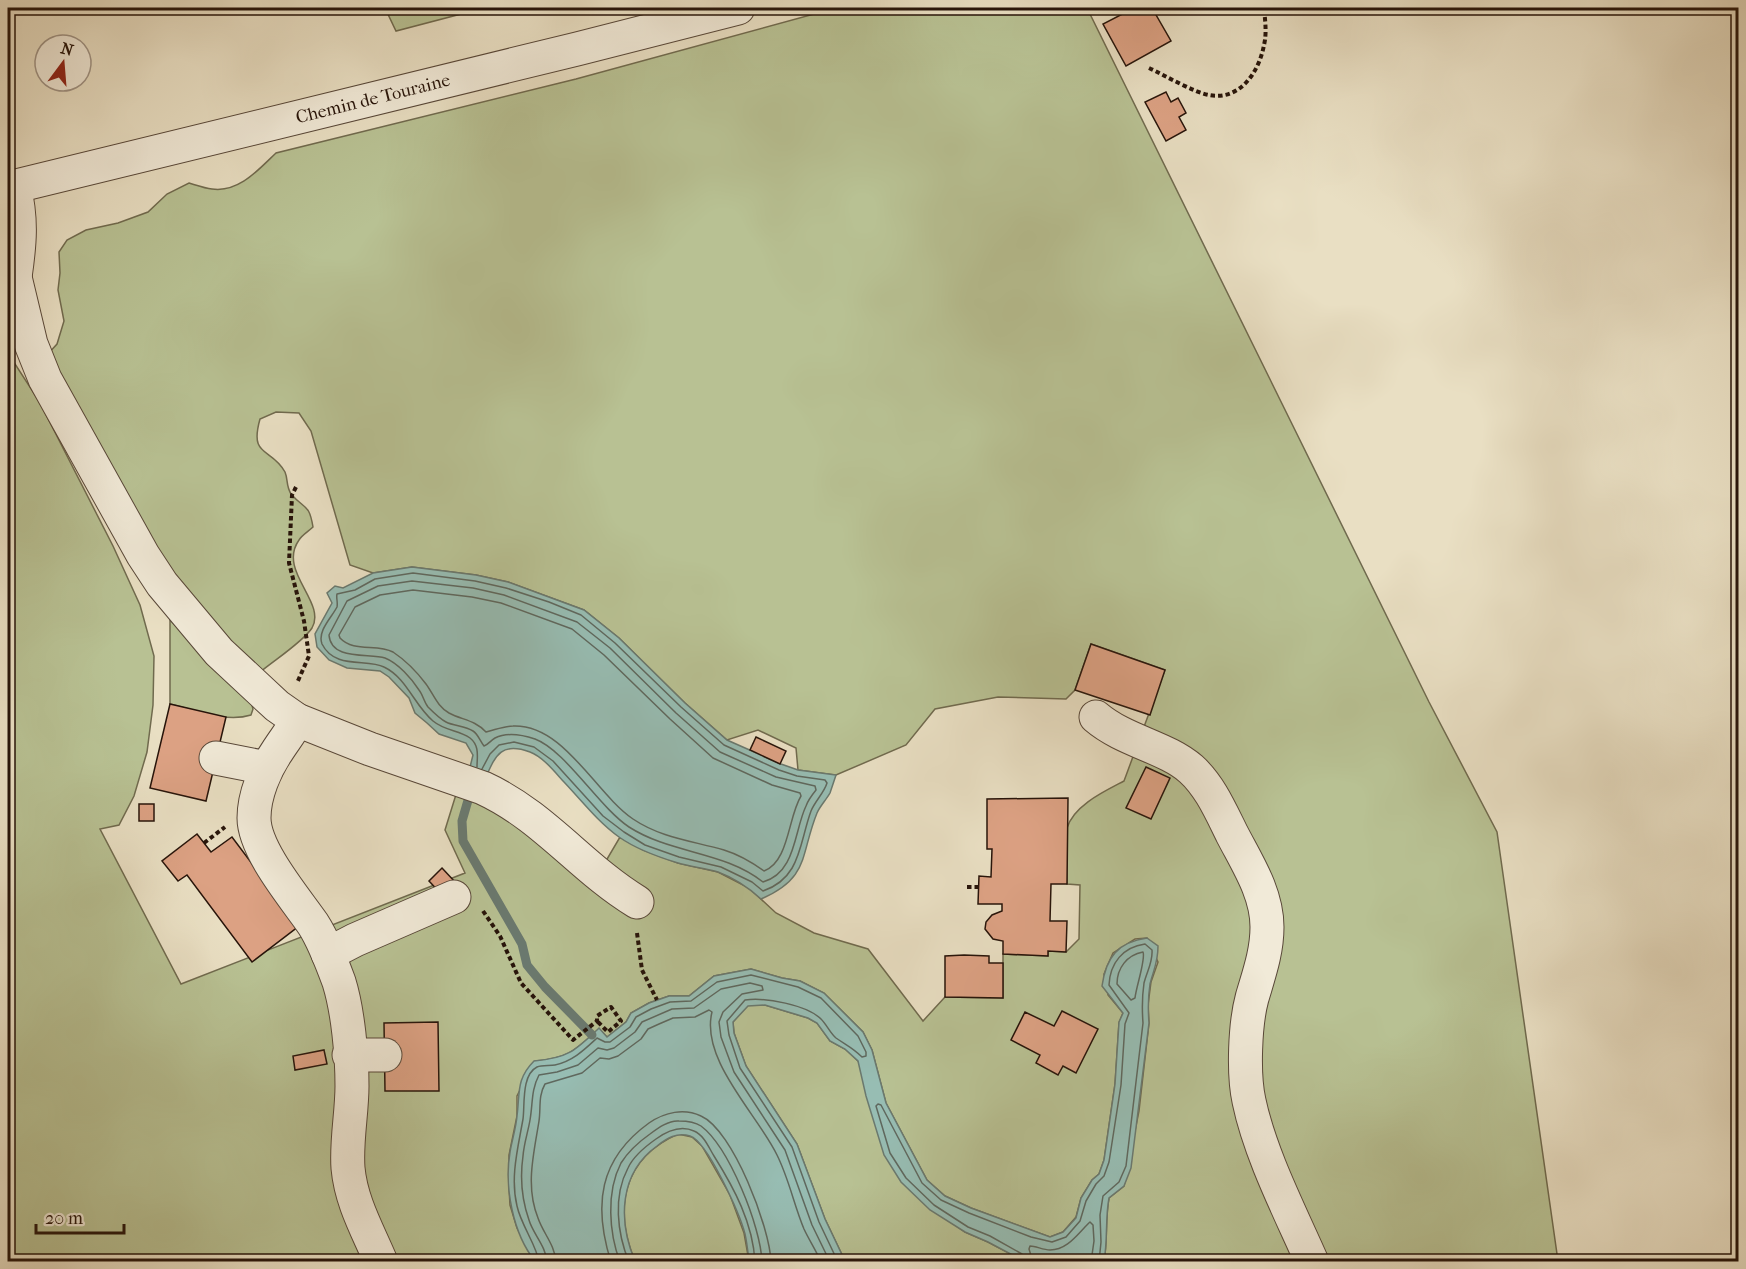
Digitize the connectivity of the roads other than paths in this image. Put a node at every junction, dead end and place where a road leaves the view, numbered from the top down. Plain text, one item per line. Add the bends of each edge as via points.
1 (732, 8) edge
2 (11, 187) edge
3 (11, 271) edge
4 (291, 716) junction
5 (1096, 717) dead end
6 (216, 758) dead end
7 (267, 768) junction
8 (454, 897) road end
9 (637, 902) road end
10 (328, 954) junction
11 (349, 1055) junction
12 (385, 1055) dead end
13 (381, 1262) edge
14 (1312, 1262) edge

1 - 2 street, Chemin de Touraine
2 - 3 street via 20,219 20,243
3 - 4 street via 45,379 143,555 219,652
4 - 7 street via 291,733
4 - 9 street via 360,745 473,784 520,808 601,878
5 - 14 street via 1191,769 1209,791 1259,888 1267,927 1245,1040 1248,1100 1273,1172
6 - 7 street
7 - 10 street via 255,805 256,832
8 - 10 street
10 - 11 street via 345,1008
11 - 12 street
11 - 13 street via 352,1086 348,1167 353,1198

